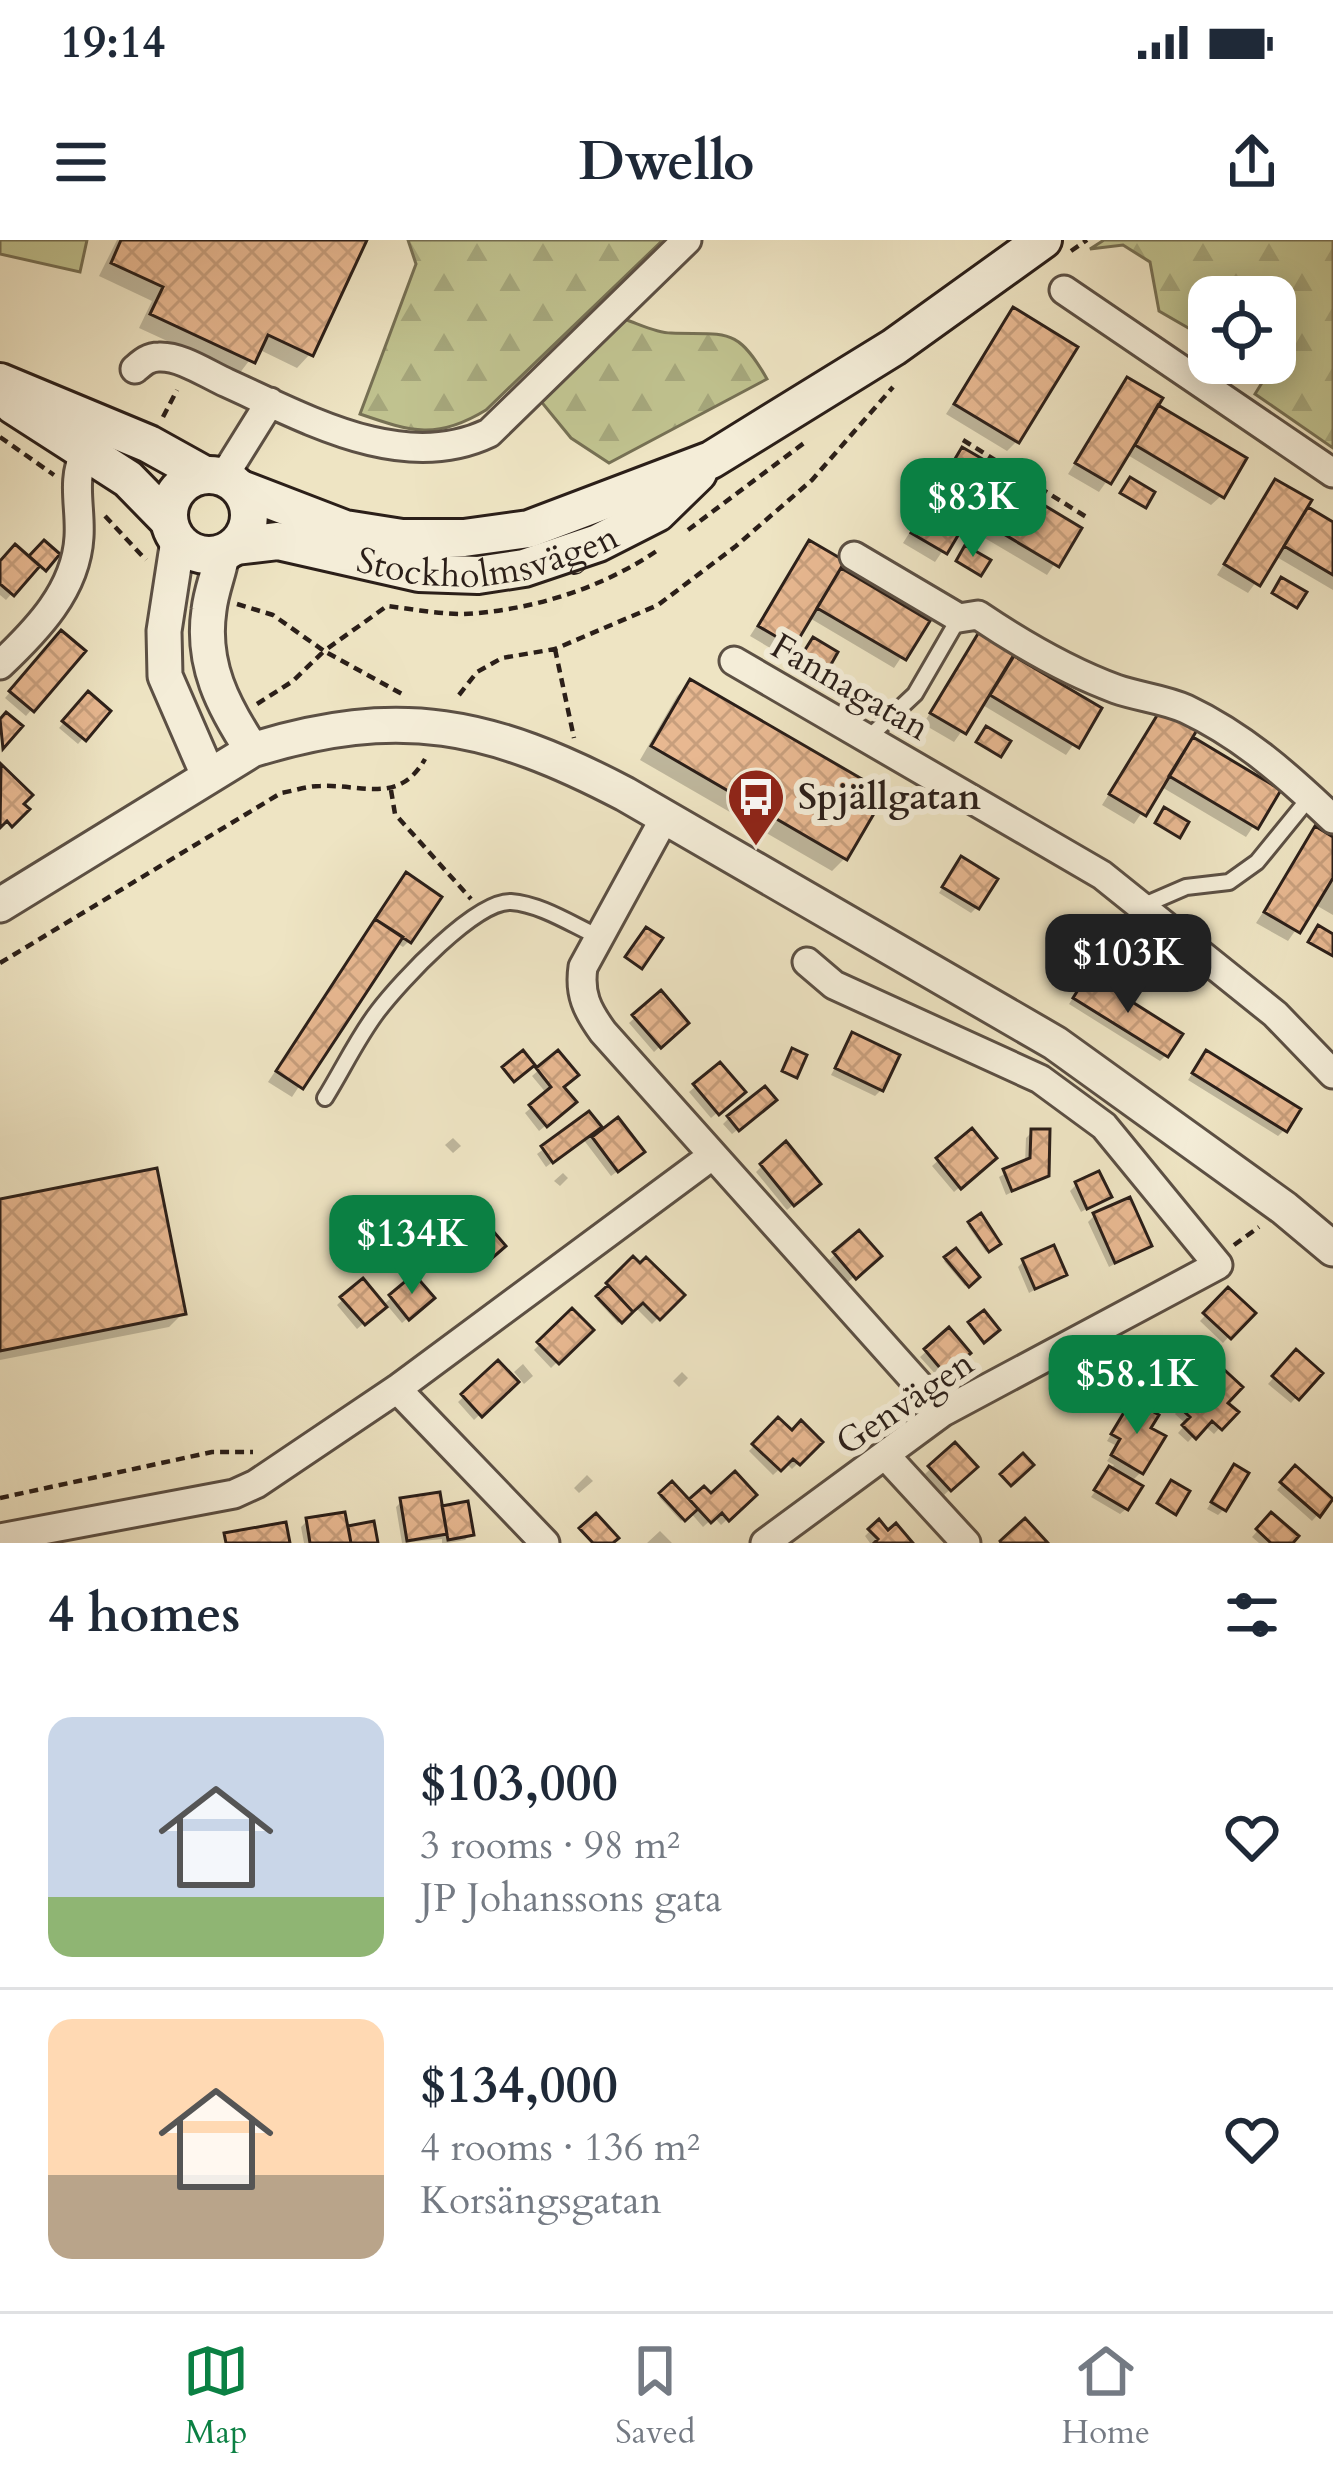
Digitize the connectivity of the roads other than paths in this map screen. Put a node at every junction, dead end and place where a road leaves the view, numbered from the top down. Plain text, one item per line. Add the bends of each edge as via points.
1 (687, 240) edge
2 (1043, 240) edge
3 (1064, 290) dead end
4 (135, 369) dead end
5 (0, 382) edge
6 (0, 396) edge
7 (270, 403) junction
8 (85, 452) junction
9 (711, 460) junction
10 (1333, 473) edge
11 (223, 480) junction
12 (173, 531) junction
13 (229, 550) junction
14 (854, 556) dead end
15 (959, 618) junction
16 (734, 661) dead end
17 (0, 665) edge
18 (867, 739) junction
19 (252, 750) junction
20 (208, 775) junction
21 (1310, 797) junction
22 (664, 818) junction
23 (1333, 819) edge
24 (0, 905) edge
25 (1142, 906) junction
26 (597, 936) junction
27 (807, 962) dead end
28 (1333, 1074) edge
29 (326, 1098) dead end
30 (712, 1155) junction
31 (1331, 1242) edge
32 (397, 1389) junction
33 (943, 1412) junction
34 (886, 1456) junction
35 (0, 1538) edge
36 (545, 1543) edge
37 (765, 1543) edge
38 (966, 1543) edge

1 - 7 street via 489,433 464,445 439,450 362,438
2 - 9 main road, Stockholmsvägen via 894,347
3 - 10 street
4 - 7 street via 147,359 174,359
5 - 11 main road, Stockholmsvägen
6 - 8 main road
7 - 11 street
8 - 12 main road via 128,479
8 - 17 street via 76,477 71,581
9 - 11 main road, Stockholmsvägen via 529,529 464,538 345,529
9 - 13 main road, Stockholmsvägen via 657,513 524,568 418,573 278,542
11 - 12 main road via 184,483 171,500
11 - 13 main road via 250,508 248,529
12 - 13 main road via 195,553
12 - 20 street via 165,676
13 - 19 street via 208,615 207,655
14 - 15 street
15 - 18 lane via 915,694
15 - 21 street via 978,615 1061,667 1196,714
16 - 18 street, Fannagatan
18 - 25 street, Fannagatan via 1102,874
19 - 20 street
19 - 22 street via 330,731 428,724 466,730 566,763
20 - 24 street
21 - 23 street
21 - 25 lane via 1257,862 1229,882 1186,886
22 - 26 street
22 - 31 street via 1055,1043
25 - 28 street, Fannagatan via 1275,1014
26 - 29 lane via 508,901 480,912 379,1010
26 - 30 street via 580,988 588,1010
27 - 33 street, Genvägen via 834,985 1040,1078 1104,1126 1218,1265
30 - 32 street
30 - 33 street
32 - 35 street via 235,1494
32 - 36 street
33 - 34 street, Genvägen
34 - 37 street, Genvägen
34 - 38 street

